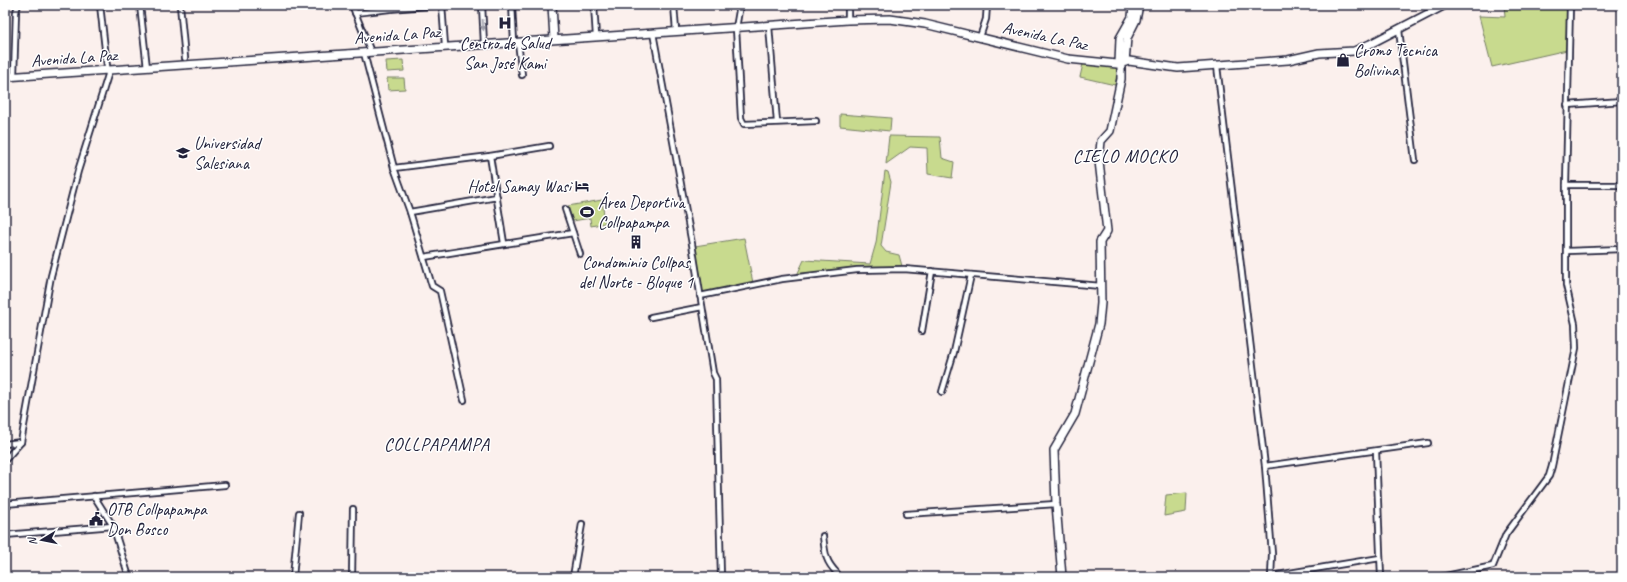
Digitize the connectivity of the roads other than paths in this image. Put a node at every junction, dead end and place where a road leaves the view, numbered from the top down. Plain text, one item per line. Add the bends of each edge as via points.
1 (18, 5) edge
2 (100, 5) edge
3 (140, 5) edge
4 (180, 5) edge
5 (352, 5) edge
6 (438, 5) edge
7 (442, 5) edge
8 (482, 5) edge
9 (512, 5) edge
10 (552, 5) edge
11 (594, 5) edge
12 (674, 5) edge
13 (740, 5) edge
14 (848, 5) edge
15 (987, 5) edge
16 (1133, 5) edge
17 (1139, 5) edge
18 (1445, 5) edge
19 (1570, 5) edge
20 (390, 7) edge
21 (355, 13) junction
22 (848, 20) junction
23 (769, 26) junction
24 (736, 28) junction
25 (1399, 30) junction
26 (676, 31) junction
27 (653, 33) junction
28 (596, 36) junction
29 (980, 38) junction
30 (554, 39) junction
31 (516, 42) junction
32 (484, 44) junction
33 (445, 46) junction
34 (367, 53) junction
35 (185, 58) dead end
36 (1122, 63) junction
37 (1217, 66) junction
38 (147, 68) junction
39 (107, 71) junction
40 (522, 75) dead end
41 (14, 76) junction
42 (5, 77) edge
43 (1622, 101) edge
44 (1567, 105) junction
45 (816, 121) dead end
46 (777, 122) junction
47 (549, 146) dead end
48 (490, 156) junction
49 (1415, 160) dead end
50 (394, 168) junction
51 (1566, 185) junction
52 (1622, 185) edge
53 (497, 197) junction
54 (565, 209) dead end
55 (410, 212) junction
56 (573, 233) junction
57 (504, 243) junction
58 (1622, 249) edge
59 (1567, 251) junction
60 (580, 254) dead end
61 (424, 257) junction
62 (932, 271) junction
63 (971, 274) junction
64 (1101, 286) junction
65 (700, 296) junction
66 (702, 307) junction
67 (650, 317) dead end
68 (922, 332) dead end
69 (942, 392) dead end
70 (464, 400) dead end
71 (20, 442) junction
72 (1428, 443) dead end
73 (5, 444) edge
74 (1376, 451) junction
75 (5, 460) edge
76 (1265, 466) junction
77 (225, 485) dead end
78 (94, 496) junction
79 (5, 504) edge
80 (1056, 504) junction
81 (353, 509) dead end
82 (299, 513) dead end
83 (906, 514) dead end
84 (582, 524) dead end
85 (113, 526) junction
86 (5, 535) edge
87 (823, 536) dead end
88 (1380, 558) junction
89 (1271, 576) edge
90 (129, 577) edge
91 (293, 577) edge
92 (352, 577) edge
93 (573, 577) edge
94 (721, 577) edge
95 (836, 577) edge
96 (1062, 577) edge
97 (1381, 577) edge
98 (1441, 577) edge

1 - 41 street
2 - 39 street
3 - 38 street
4 - 35 street
5 - 21 street
6 - 20 street
7 - 33 street
8 -> 32 street
9 - 31 street
10 - 30 main road
11 - 28 street
12 - 26 street
13 - 24 street
14 - 22 street
15 - 29 street
16 - 36 main road via 1132,17 1120,38
17 - 36 main road via 1136,20 1127,38
18 - 25 main road, Avenida La Paz
19 - 44 street
20 - 21 street
21 - 34 street
22 - 23 main road, Avenida La Paz
22 - 29 main road, Avenida La Paz via 890,19 924,24
23 - 24 main road, Avenida La Paz
23 - 46 street
24 - 26 main road, Avenida La Paz
24 - 46 street via 741,118 744,124
25 - 37 main road, Avenida La Paz via 1354,51 1319,52 1288,60
25 - 49 street
26 - 27 main road, Avenida La Paz
27 - 28 main road, Avenida La Paz
27 - 65 street
28 - 30 main road, Avenida La Paz
29 - 36 main road, Avenida La Paz via 1068,59
30 - 31 main road, Avenida La Paz
31 - 32 main road, Avenida La Paz
31 - 40 street
32 - 33 main road, Avenida La Paz
33 - 34 main road, Avenida La Paz
34 - 38 main road, Avenida La Paz
34 - 50 street
36 - 37 main road, Avenida La Paz via 1130,61 1178,68
36 - 64 main road via 1110,131 1101,141 1099,161 1107,231 1100,242
37 - 76 street
38 - 39 main road, Avenida La Paz
39 - 41 main road, Avenida La Paz
39 - 71 street via 108,75 78,171 51,276
41 - 42 main road, Avenida La Paz
43 - 44 street
44 - 51 street
45 - 46 street
47 - 48 street
48 - 50 street
48 - 53 street
50 - 55 street
51 - 52 street
51 - 59 street
53 - 55 street
53 - 57 street
54 - 56 street
55 - 61 street
56 - 57 street
56 - 60 street
57 - 61 street
58 - 59 street
59 - 98 street via 1566,285 1575,324 1576,348 1549,476 1506,534 1494,566
61 - 70 street via 432,286 440,292
62 - 63 street
62 - 65 street via 857,270 782,279
62 - 68 street
63 - 64 street
63 - 69 street via 954,352
64 - 80 main road via 1099,324 1075,414 1054,450
65 - 66 street
66 - 67 street
66 - 94 street via 716,379
71 - 73 street
71 - 75 street
72 - 74 street
74 - 76 street
74 - 88 street
76 - 89 street via 1272,554
77 - 78 street
78 - 79 street
78 - 85 street
80 - 83 street
80 - 96 main road
81 - 92 street
82 - 91 street
84 - 93 street
85 - 86 street
85 - 90 street
87 - 95 street via 825,555
88 - 89 street
88 - 97 street

